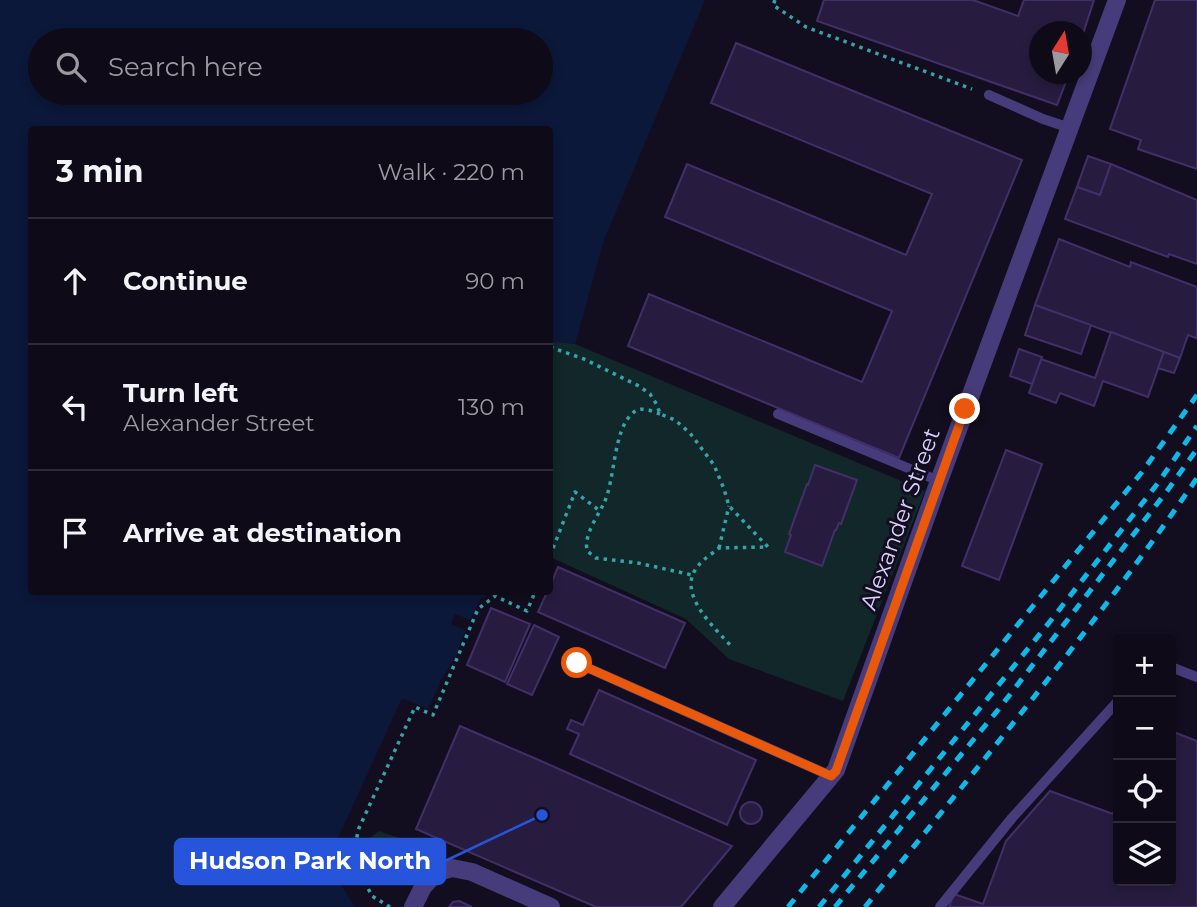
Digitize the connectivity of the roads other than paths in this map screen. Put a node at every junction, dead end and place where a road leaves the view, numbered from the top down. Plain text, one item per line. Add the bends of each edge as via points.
1 (1117, 0) edge
2 (989, 95) dead end
3 (1070, 128) junction
4 (778, 415) dead end
5 (939, 481) junction
6 (577, 663) dead end
7 (1176, 668) edge
8 (1196, 674) edge
9 (1113, 707) edge
10 (831, 776) junction
11 (413, 907) edge
12 (551, 907) edge
13 (722, 907) edge
14 (940, 907) edge

1 - 3 street, Alexander Street
2 - 3 lane
3 - 5 street, Alexander Street
4 - 5 lane
5 - 10 street, Alexander Street
6 - 10 lane
7 - 8 lane
9 - 14 lane via 1012,818
10 - 13 street, Alexander Street
11 - 12 street via 427,882 452,868 472,872

